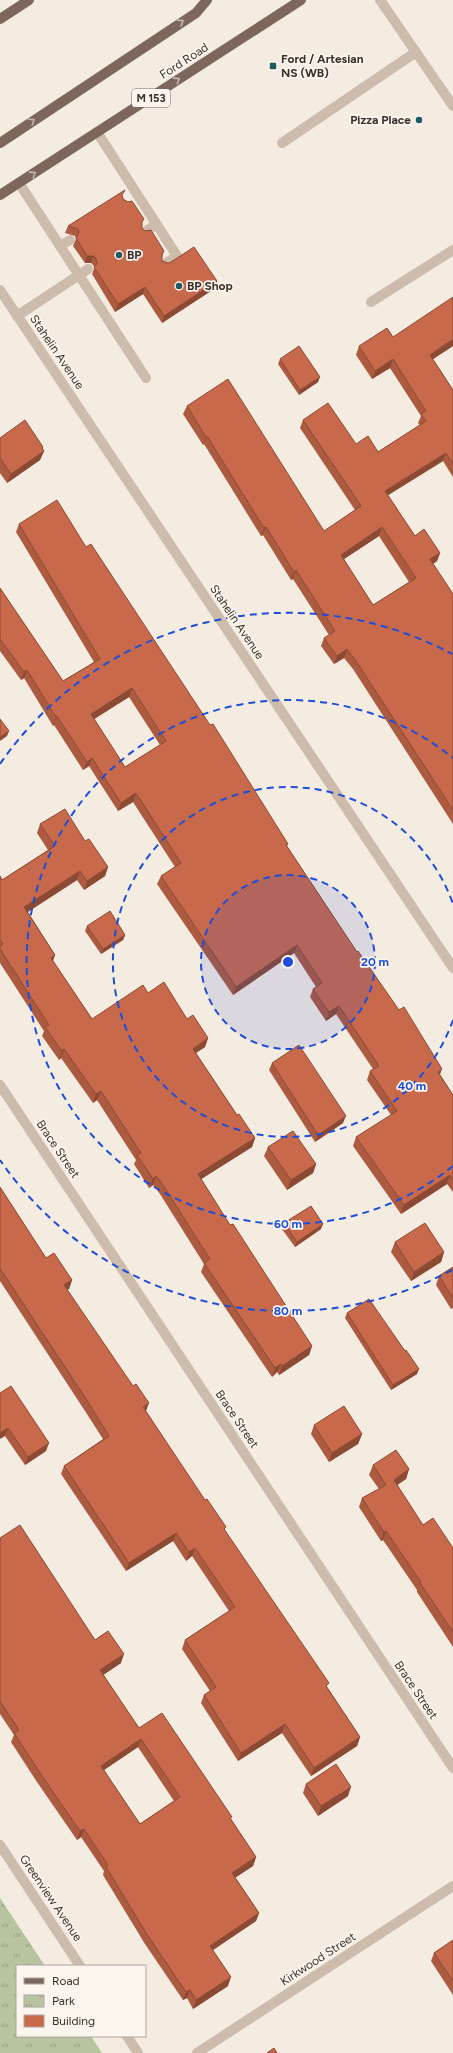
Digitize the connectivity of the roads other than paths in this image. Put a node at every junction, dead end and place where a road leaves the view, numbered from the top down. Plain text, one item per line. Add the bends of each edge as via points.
1 (29, 0) edge
2 (207, 0) edge
3 (301, 0) edge
4 (380, 0) edge
5 (0, 19) edge
6 (416, 52) junction
7 (453, 106) edge
8 (97, 132) junction
9 (0, 143) edge
10 (282, 144) dead end
11 (19, 183) junction
12 (0, 195) edge
13 (138, 196) junction
14 (126, 203) edge
15 (156, 224) junction
16 (145, 232) edge
17 (70, 240) dead end
18 (60, 246) junction
19 (453, 250) edge
20 (165, 264) edge
21 (88, 269) dead end
22 (80, 275) junction
23 (0, 290) edge
24 (108, 300) edge
25 (371, 302) dead end
26 (99, 306) junction
27 (17, 316) junction
28 (146, 378) dead end
29 (453, 968) edge
30 (0, 1085) edge
31 (453, 1768) edge
32 (0, 1845) edge
33 (453, 1886) edge
34 (79, 1965) edge
35 (128, 2037) edge
36 (138, 2053) edge
37 (197, 2053) edge

1 - 5 main road
9 -> 2 main road via 196,13
8 -> 3 main road, Ford Road / M 153
4 - 6 street
6 - 7 street
6 - 10 street
11 -> 8 main road, Ford Road / M 153
8 - 13 street
11 - 12 main road, Ford Road / M 153
11 - 18 street
13 - 14 street
13 - 15 street
15 - 16 street
15 - 20 street via 177,256
17 - 18 street
18 - 22 street
19 - 25 street
21 - 22 street
22 - 26 street
22 - 27 street
23 - 27 street, Stahelin Avenue
24 - 26 street
26 - 28 street
27 - 29 street, Stahelin Avenue
30 - 31 street, Brace Street
32 - 34 street, Greenview Avenue
33 - 37 street, Kirkwood Street
35 - 36 street

